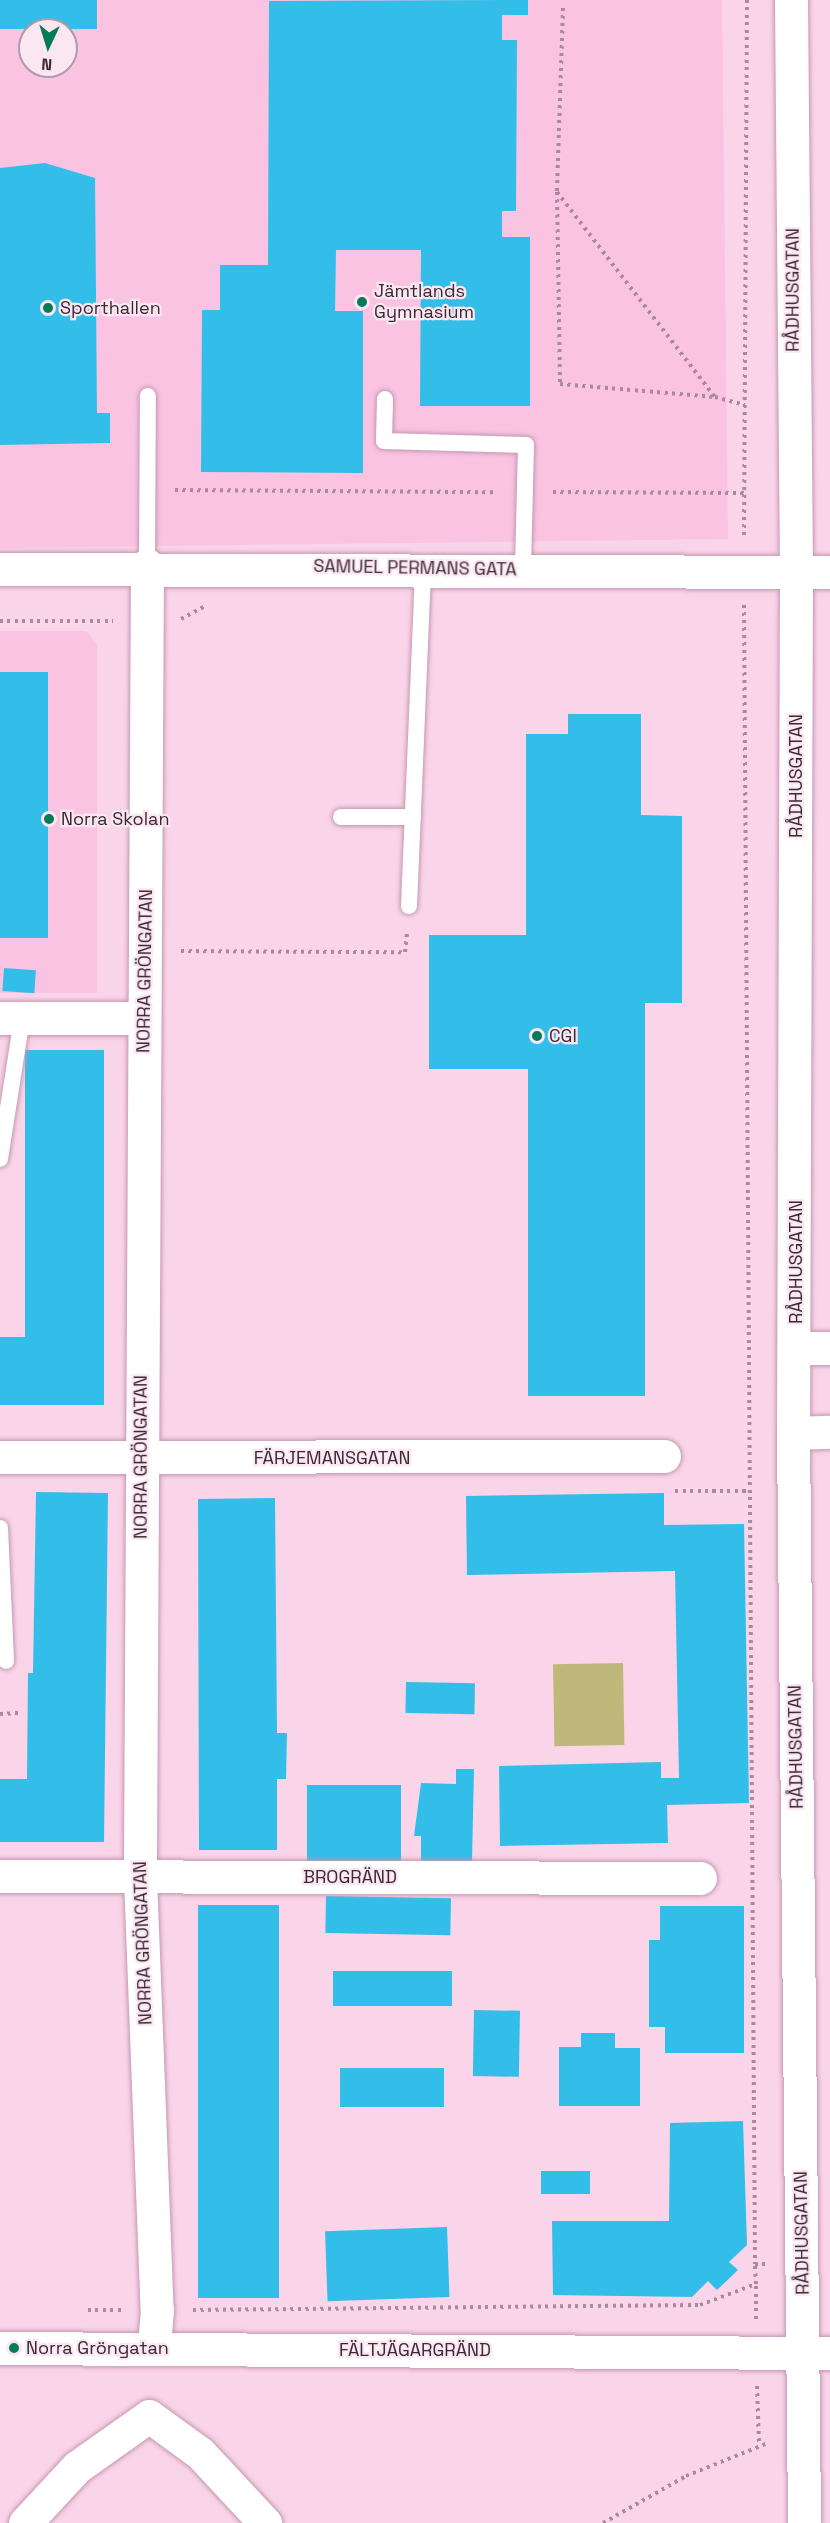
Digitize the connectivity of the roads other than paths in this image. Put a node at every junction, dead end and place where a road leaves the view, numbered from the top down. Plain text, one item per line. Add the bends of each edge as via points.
1 (791, 0) edge
2 (148, 396) dead end
3 (385, 399) dead end
4 (147, 565) junction
5 (423, 568) junction
6 (0, 569) edge
7 (523, 570) junction
8 (796, 572) junction
9 (830, 572) edge
10 (340, 816) dead end
11 (413, 817) junction
12 (409, 906) road end
13 (11, 1018) edge
14 (144, 1018) junction
15 (0, 1159) edge
16 (796, 1348) junction
17 (830, 1348) edge
18 (830, 1432) edge
19 (793, 1433) junction
20 (664, 1456) road end
21 (0, 1457) edge
22 (141, 1458) junction
23 (0, 1528) edge
24 (1, 1583) edge
25 (6, 1661) dead end
26 (0, 1876) edge
27 (140, 1877) junction
28 (700, 1878) dead end
29 (0, 2348) edge
30 (154, 2348) junction
31 (817, 2353) edge
32 (25, 2523) edge
33 (265, 2523) edge
34 (804, 2523) edge

1 - 8 street, RÅDHUSGATAN
2 - 4 lane
3 - 7 lane via 384,441 526,445
4 - 5 street, SAMUEL PERMANS GATA
4 - 6 street, SAMUEL PERMANS GATA
4 - 14 street, NORRA GRÖNGATAN
5 - 7 street, SAMUEL PERMANS GATA
5 - 11 lane
7 - 8 street, SAMUEL PERMANS GATA
8 - 9 street, SAMUEL PERMANS GATA
8 - 16 street, RÅDHUSGATAN
10 - 11 lane
11 - 12 lane
13 - 14 street
13 - 15 lane
14 - 22 street, NORRA GRÖNGATAN
16 - 17 street
16 - 19 street, RÅDHUSGATAN
18 - 19 street
19 - 31 street, RÅDHUSGATAN via 802,2265
20 - 22 street, FÄRJEMANSGATAN
21 - 22 street, FÄRJEMANSGATAN
22 - 27 street, NORRA GRÖNGATAN
23 - 24 lane
24 - 25 lane
26 - 27 street, BROGRÄND
27 - 28 street, BROGRÄND
27 - 30 street, NORRA GRÖNGATAN via 157,2310
29 - 30 street, FÄLTJÄGARGRÄND
30 - 31 street, FÄLTJÄGARGRÄND
31 - 34 street, RÅDHUSGATAN via 804,2444
32 - 33 street via 77,2467 149,2416 200,2452

